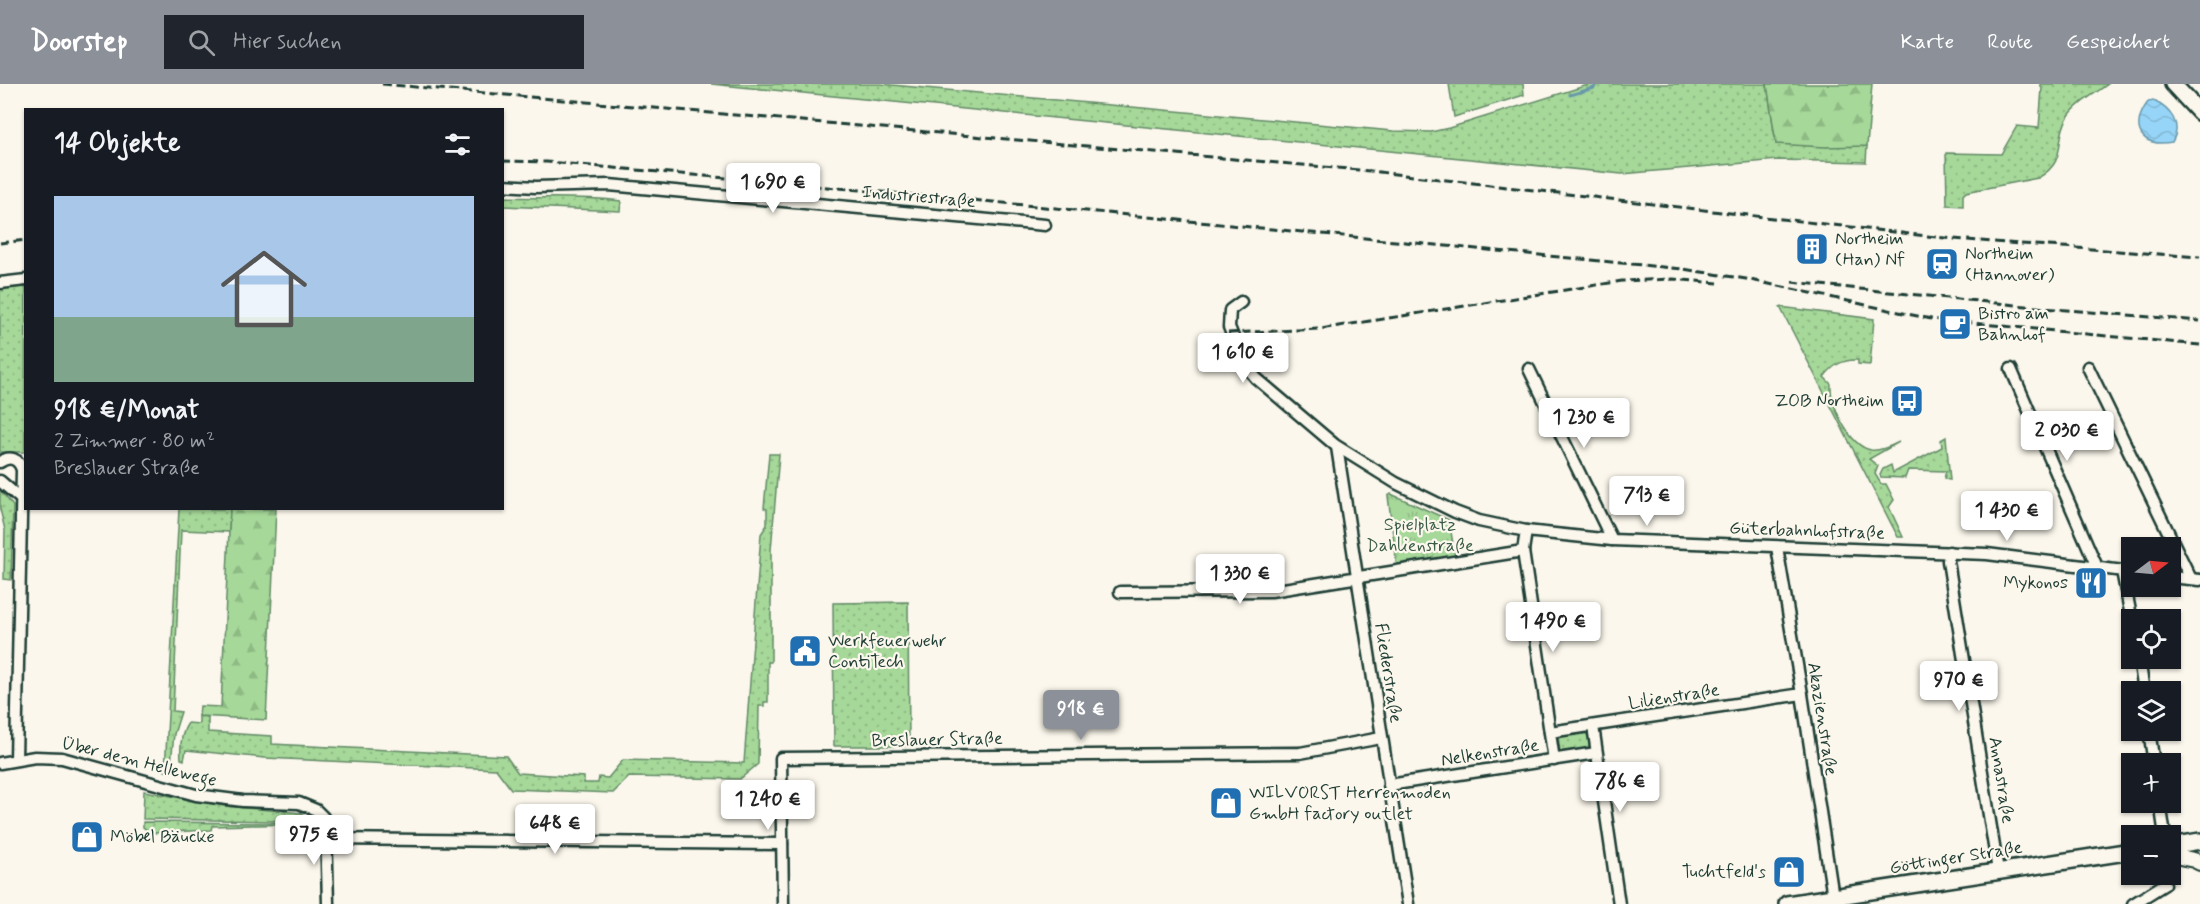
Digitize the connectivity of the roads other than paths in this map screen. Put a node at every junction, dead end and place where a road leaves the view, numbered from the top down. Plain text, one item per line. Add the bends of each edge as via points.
1 (2173, 84) edge
2 (2196, 104) edge
3 (504, 184) edge
4 (1045, 225) dead end
5 (24, 280) edge
6 (0, 284) edge
7 (1241, 302) dead end
8 (2088, 368) dead end
9 (1529, 369) dead end
10 (2011, 369) dead end
11 (1337, 447) junction
12 (0, 462) edge
13 (0, 481) edge
14 (22, 500) junction
15 (1526, 531) junction
16 (1612, 540) junction
17 (1777, 547) junction
18 (1523, 551) junction
19 (1949, 552) junction
20 (2097, 567) junction
21 (2121, 570) edge
22 (2181, 578) edge
23 (1357, 579) junction
24 (2196, 580) edge
25 (1120, 592) dead end
26 (1802, 694) junction
27 (1593, 726) junction
28 (1550, 732) junction
29 (1381, 738) junction
30 (1596, 753) junction
31 (16, 759) junction
32 (1554, 760) junction
33 (0, 763) edge
34 (1389, 785) junction
35 (328, 839) junction
36 (2200, 842) edge
37 (782, 844) junction
38 (2181, 845) edge
39 (2121, 854) edge
40 (2181, 857) edge
41 (2200, 863) edge
42 (1998, 871) junction
43 (2163, 885) edge
44 (1833, 897) junction
45 (328, 904) edge
46 (783, 904) edge
47 (1408, 904) edge
48 (1619, 904) edge
49 (1787, 904) edge
50 (2133, 904) edge

1 - 2 main road
3 - 4 street, Industriestraße via 536,188 609,185
5 - 6 street
7 - 11 street, Güterbahnhofstraße via 1230,310 1228,322 1244,364
8 - 24 street
9 - 16 street
10 - 20 street
11 - 15 street, Güterbahnhofstraße via 1396,483 1455,512
11 - 23 street, Fliederstraße
12 - 14 street via 10,458 20,464
13 - 14 street
14 - 31 street
15 - 16 street, Güterbahnhofstraße
15 - 18 street
16 - 17 street, Güterbahnhofstraße
17 - 19 street, Güterbahnhofstraße
17 - 26 street, Akazienstraße
18 - 23 street
18 - 28 street
19 - 20 street, Güterbahnhofstraße
19 - 42 street, Annastraße
20 - 21 street, Güterbahnhofstraße
22 - 24 street
23 - 25 street via 1272,591
23 - 29 street, Fliederstraße
26 - 27 street, Lilienstraße
26 - 44 street, Akazienstraße
27 - 28 street, Lilienstraße
27 - 30 street
28 - 32 street
29 - 34 street, Fliederstraße
29 - 37 street, Breslauer Straße via 1300,753 781,758
30 - 32 street, Nelkenstraße
30 - 48 street
31 - 33 street, Über dem Hellewege
31 - 35 street, Über dem Hellewege via 62,758 196,795 309,805 323,817
32 - 34 street, Nelkenstraße
34 - 47 street, Fliederstraße
35 - 37 street
35 - 45 street, Über dem Hellewege
36 - 38 main road
37 - 46 street, Breslauer Straße
39 - 42 main road, Göttinger Straße
40 - 41 street
42 - 44 main road, Göttinger Straße
43 - 50 street
44 - 49 main road, Göttinger Straße

